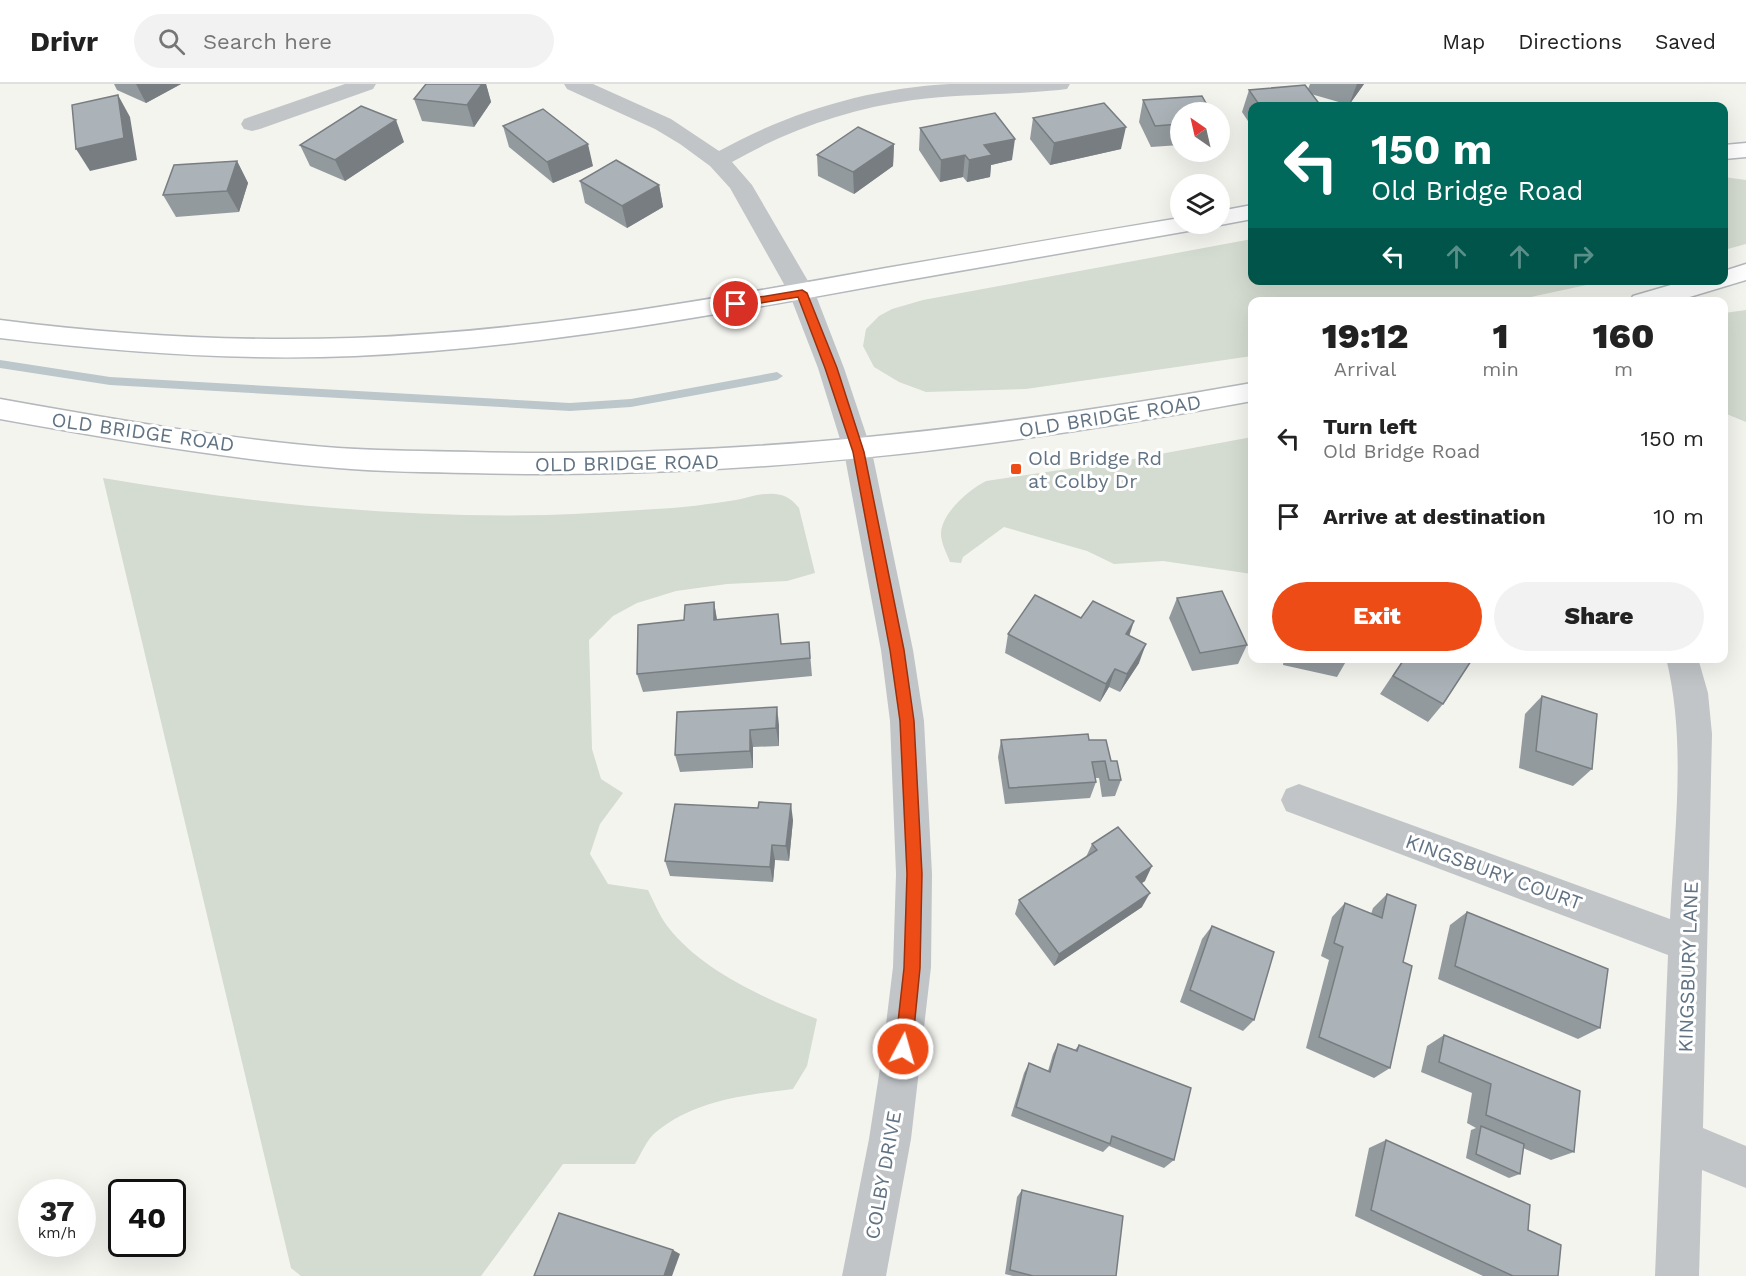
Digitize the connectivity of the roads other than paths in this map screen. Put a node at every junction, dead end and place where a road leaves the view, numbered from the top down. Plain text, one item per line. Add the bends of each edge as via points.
1 (365, 84) edge
2 (575, 84) edge
3 (1059, 84) edge
4 (252, 124) dead end
5 (1746, 150) edge
6 (1728, 152) edge
7 (718, 161) junction
8 (1248, 213) edge
9 (1230, 216) edge
10 (1170, 227) edge
11 (1746, 272) edge
12 (1728, 278) edge
13 (1701, 285) edge
14 (802, 293) junction
15 (1659, 297) edge
16 (0, 329) edge
17 (1248, 393) edge
18 (0, 409) edge
19 (858, 452) junction
20 (1683, 663) edge
21 (1299, 800) dead end
22 (1688, 944) junction
23 (1682, 1140) junction
24 (1746, 1167) edge
25 (864, 1276) edge
26 (1677, 1276) edge

1 - 4 street
2 - 7 street, COLBY DRIVE via 663,124
3 - 7 street via 914,94 863,102 774,130
5 - 6 main road
7 - 14 street, COLBY DRIVE via 752,203
8 - 9 main road
10 - 14 main road
11 - 12 main road
13 - 15 main road
14 - 16 main road via 535,332 405,344 198,347
14 - 19 street, COLBY DRIVE
17 - 19 main road, OLD BRIDGE ROAD via 1171,408
18 - 19 main road, OLD BRIDGE ROAD via 202,442 352,458 615,465
19 - 25 street, COLBY DRIVE via 907,721 914,874 912,968 903,1049
20 - 22 street, KINGSBURY LANE via 1695,734
21 - 22 street, KINGSBURY COURT
22 - 23 street, KINGSBURY LANE
23 - 24 street
23 - 26 street, KINGSBURY LANE

